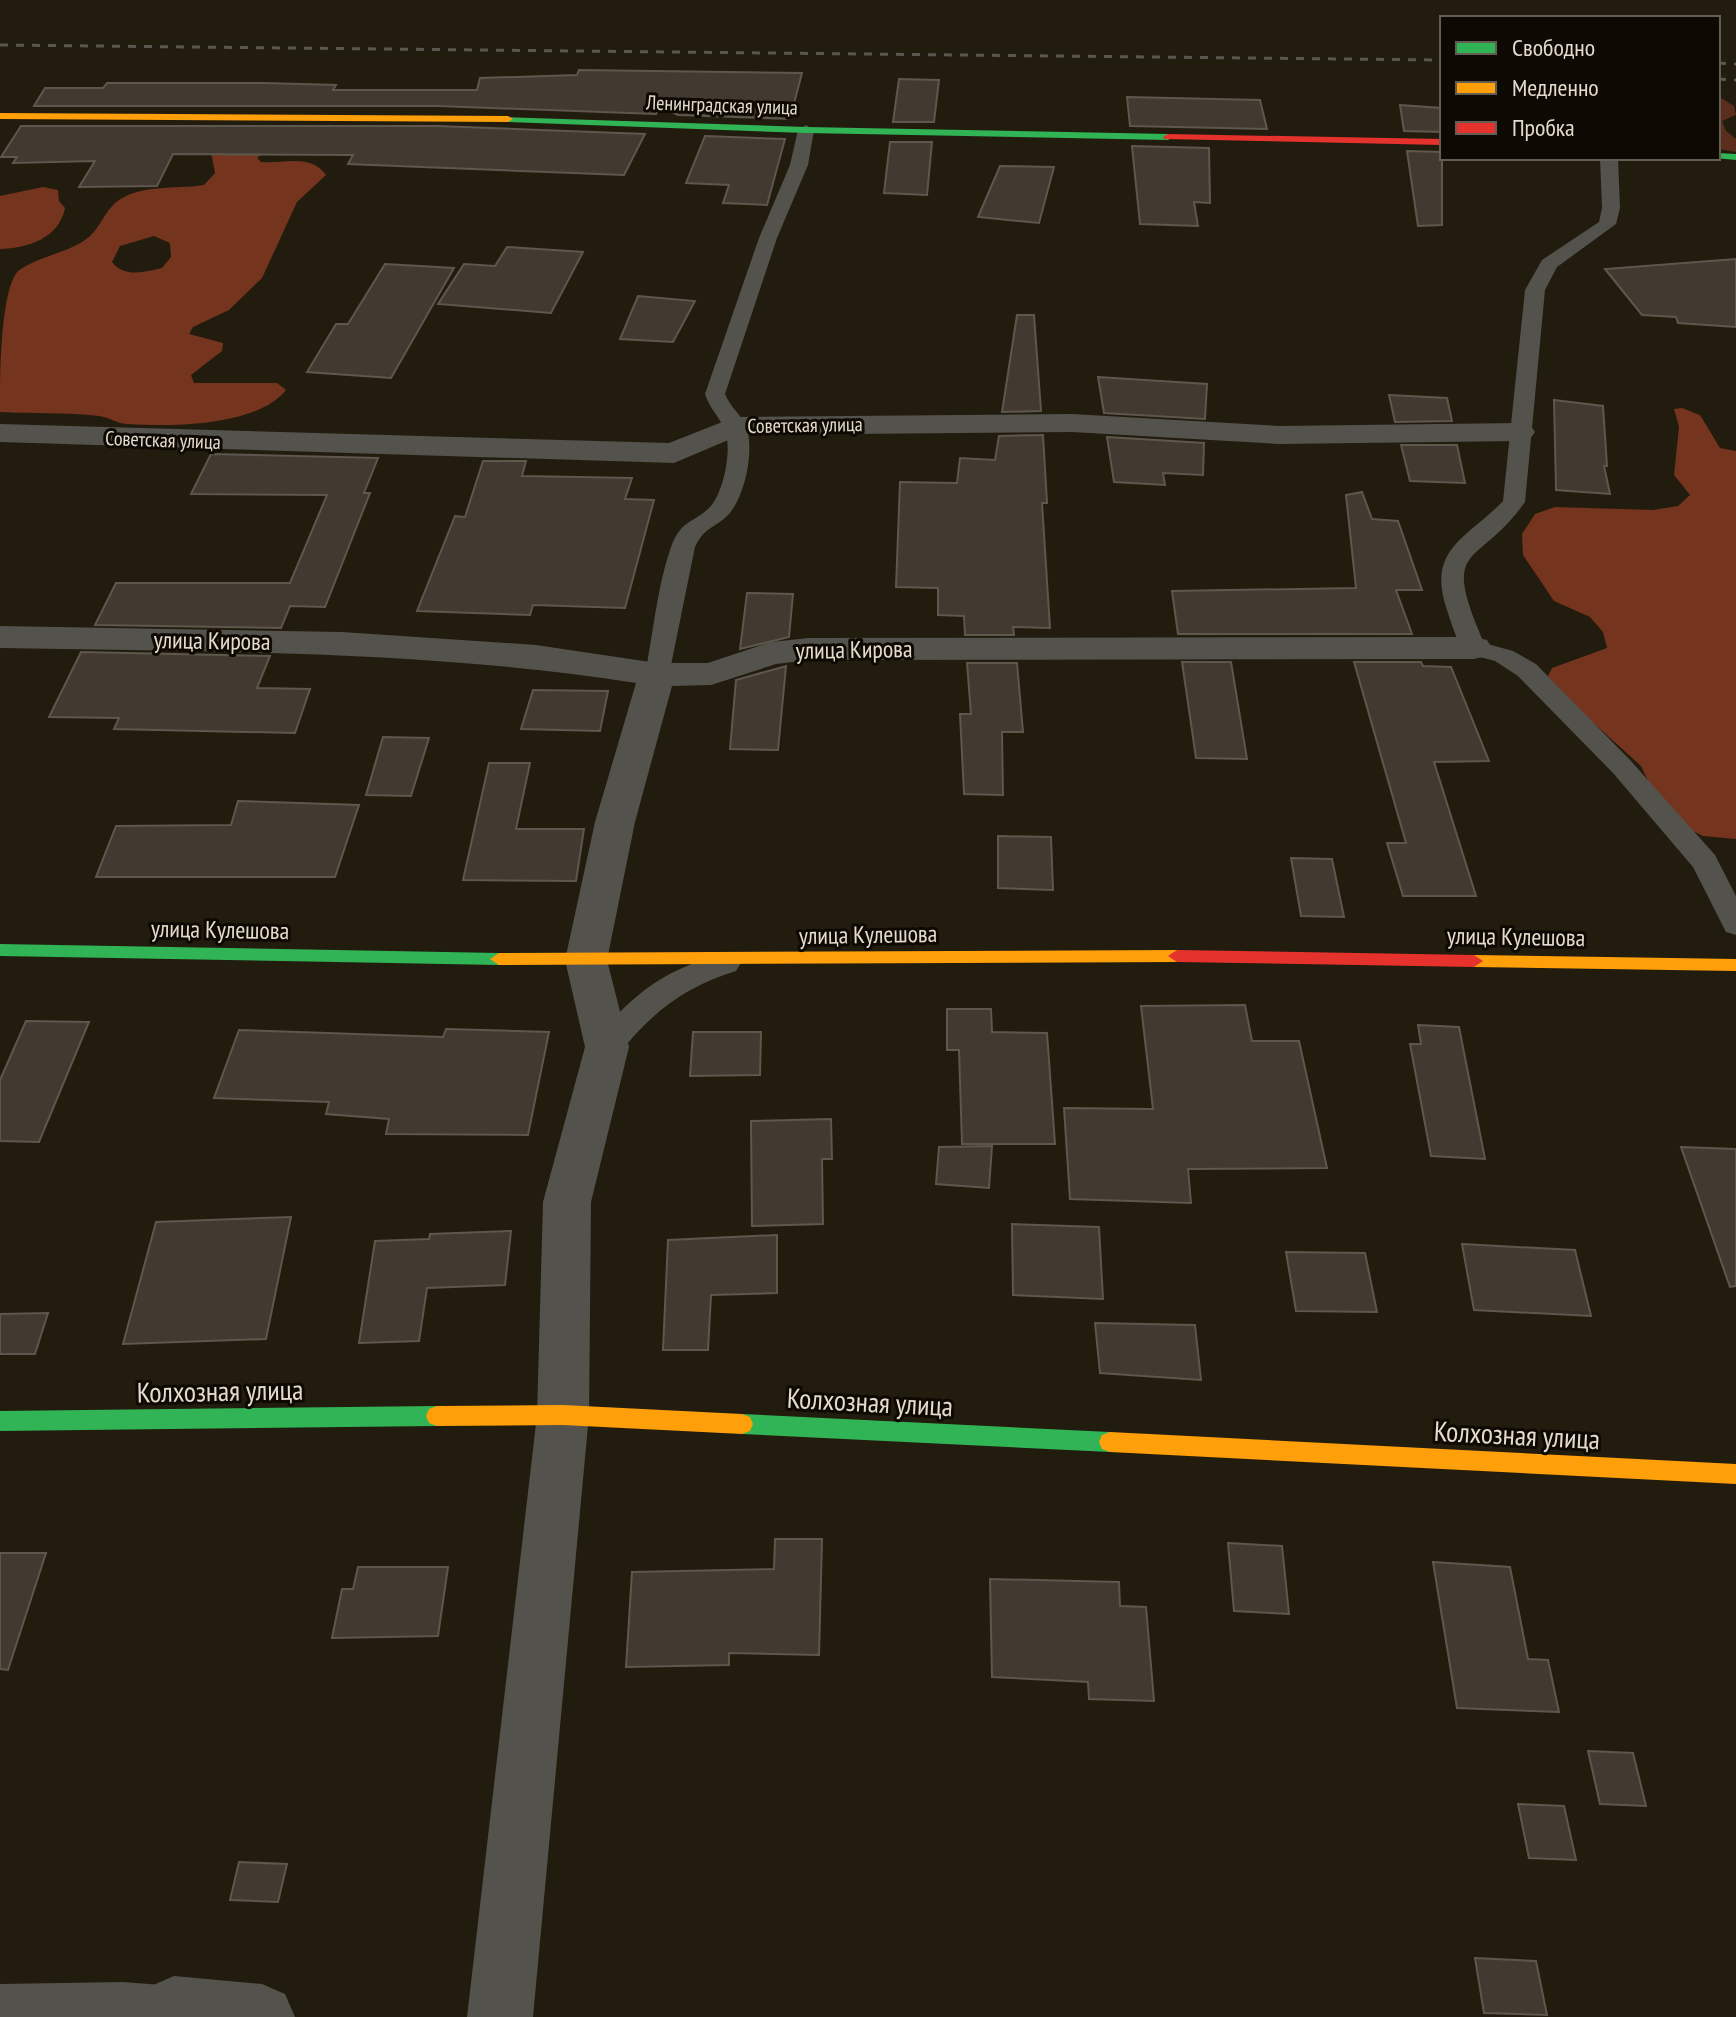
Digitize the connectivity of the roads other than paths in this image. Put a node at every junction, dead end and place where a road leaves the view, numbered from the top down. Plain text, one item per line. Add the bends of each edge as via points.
1 (0, 116) edge
2 (806, 130) junction
3 (1440, 142) edge
4 (1609, 160) edge
5 (735, 426) junction
6 (1519, 432) junction
7 (0, 433) edge
8 (0, 637) edge
9 (1474, 648) junction
10 (657, 675) junction
11 (1736, 925) edge
12 (0, 950) edge
13 (586, 960) junction
14 (736, 961) junction
15 (1736, 965) edge
16 (607, 1047) junction
17 (563, 1415) junction
18 (0, 1421) edge
19 (1736, 1474) edge
20 (0, 2007) edge
21 (174, 2009) joint
22 (262, 2017) edge
23 (500, 2017) edge

1 - 2 street, Ленинградская улица via 438,116
2 - 3 street, Ленинградская улица
2 - 5 lane via 799,165 715,394
4 - 6 lane via 1607,224 1540,275
5 - 6 street, Советская улица via 1011,422 1279,435
5 - 7 street, Советская улица via 674,453
5 - 10 lane via 732,487 718,512 695,525 683,547
6 - 9 lane via 1514,502 1459,554 1451,570 1460,615
8 - 10 street, улица Кирова via 342,643 536,656
9 - 10 street, улица Кирова via 809,649 771,653 711,674
9 - 11 lane via 1504,656 1527,670 1622,767 1705,862
10 - 13 street via 615,822
12 - 13 street, улица Кулешова
13 - 14 street, улица Кулешова
13 - 16 street
14 - 15 street, улица Кулешова via 1168,956
14 - 16 lane via 670,983 635,1011
16 - 17 street via 567,1202
17 - 18 street, Колхозная улица
17 - 19 street, Колхозная улица
17 - 23 street
20 - 21 lane
21 - 22 street

